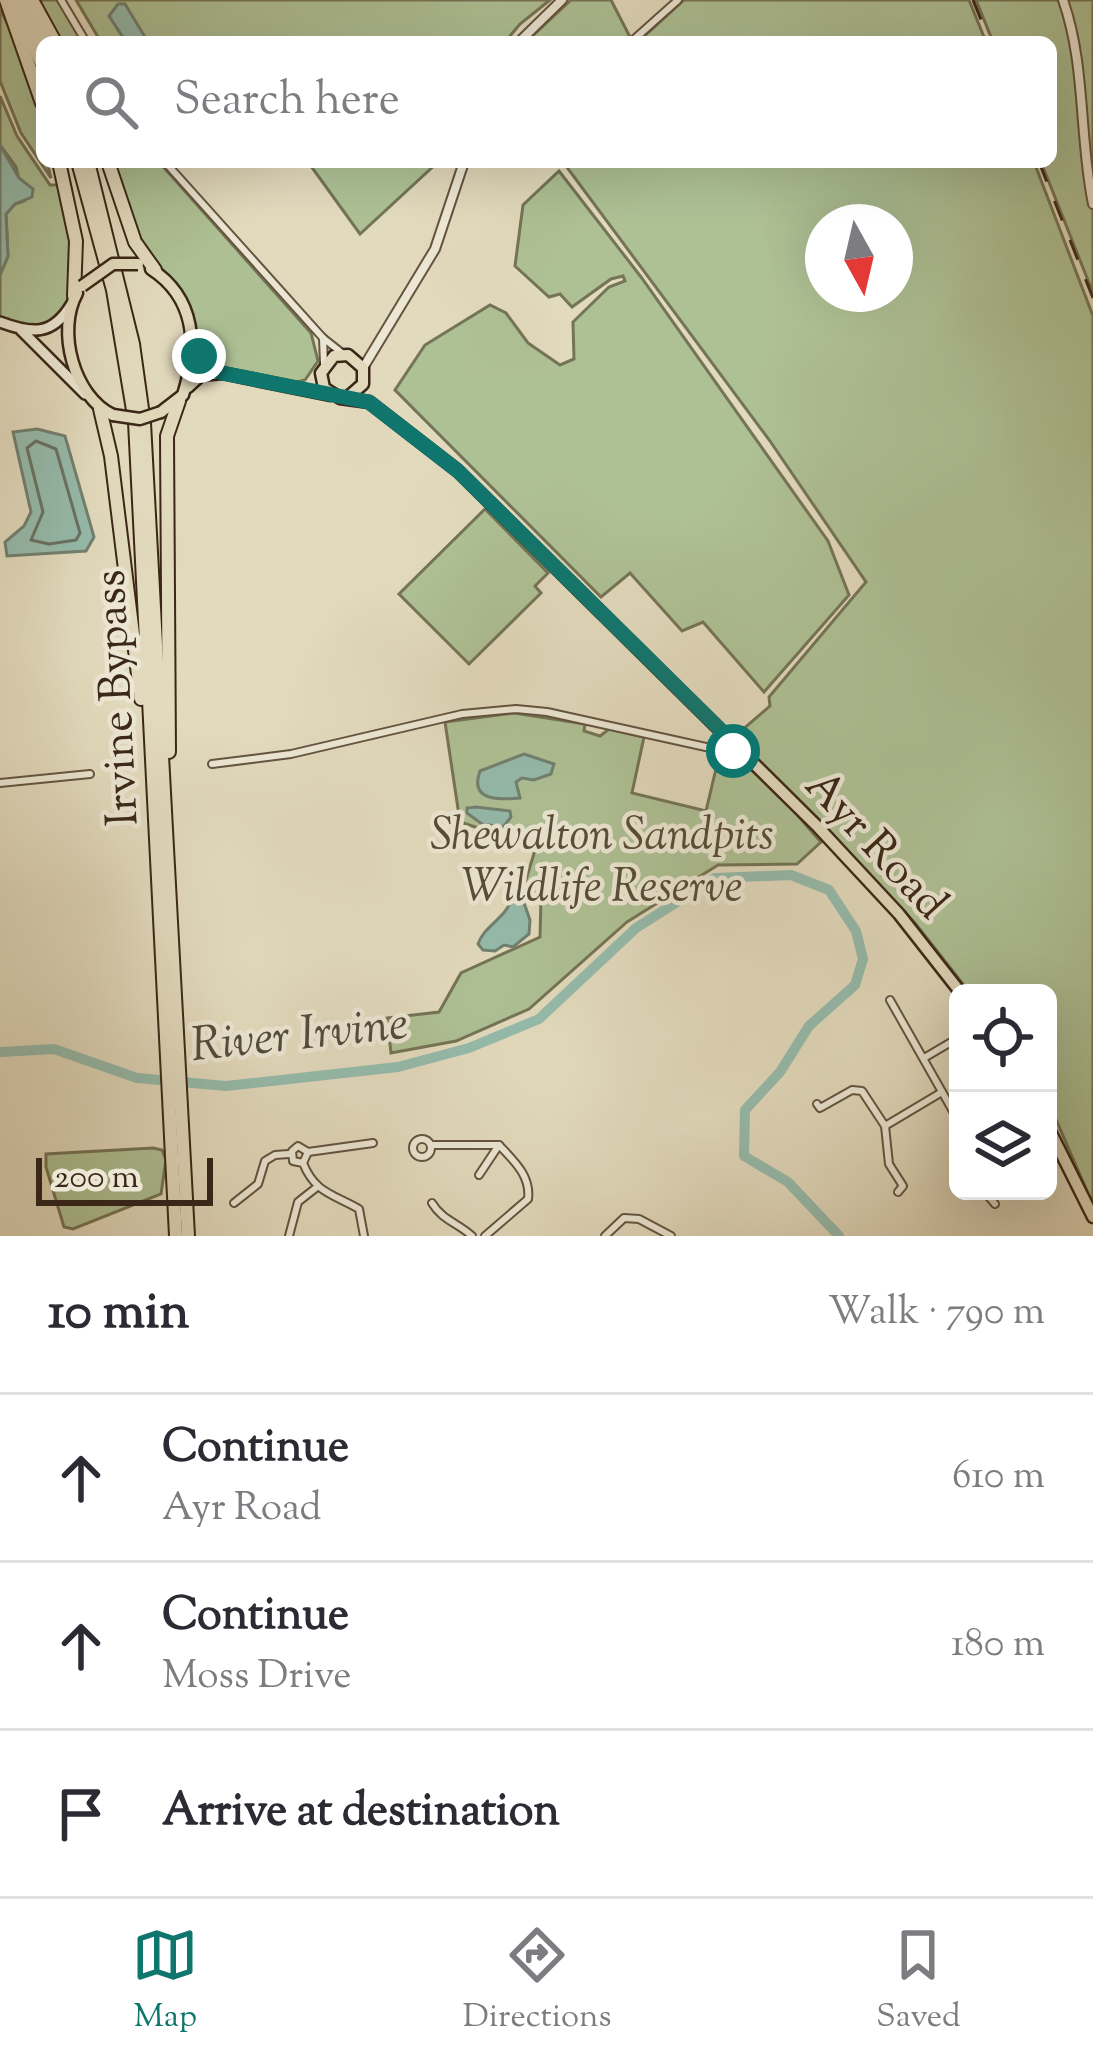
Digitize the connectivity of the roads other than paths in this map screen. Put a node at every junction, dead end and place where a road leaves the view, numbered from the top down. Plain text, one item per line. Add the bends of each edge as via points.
1 (9, 0) edge
2 (28, 0) edge
3 (61, 0) edge
4 (562, 0) edge
5 (678, 0) edge
6 (1064, 0) edge
7 (41, 36) edge
8 (51, 36) edge
9 (82, 36) edge
10 (525, 36) edge
11 (638, 36) edge
12 (36, 52) edge
13 (36, 84) edge
14 (60, 168) edge
15 (80, 168) edge
16 (89, 168) edge
17 (110, 168) edge
18 (170, 168) edge
19 (462, 168) edge
20 (1093, 204) edge
21 (154, 270) junction
22 (76, 296) junction
23 (0, 322) edge
24 (21, 330) junction
25 (323, 338) junction
26 (194, 341) junction
27 (378, 343) junction
28 (347, 355) junction
29 (324, 365) junction
30 (364, 372) junction
31 (222, 373) junction
32 (300, 388) junction
33 (332, 395) junction
34 (88, 398) junction
35 (181, 398) junction
36 (347, 398) junction
37 (369, 402) junction
38 (106, 412) junction
39 (739, 748) junction
40 (212, 764) dead end
41 (90, 774) dead end
42 (0, 783) edge
43 (155, 814) junction
44 (169, 876) junction
45 (954, 984) edge
46 (890, 1000) dead end
47 (173, 1034) junction
48 (949, 1043) edge
49 (924, 1058) junction
50 (942, 1092) junction
51 (817, 1104) dead end
52 (949, 1104) edge
53 (885, 1126) junction
54 (179, 1129) junction
55 (373, 1143) dead end
56 (1057, 1144) edge
57 (430, 1145) dead end
58 (499, 1145) junction
59 (308, 1152) junction
60 (291, 1154) junction
61 (303, 1163) junction
62 (479, 1175) dead end
63 (317, 1187) junction
64 (898, 1192) dead end
65 (992, 1200) edge
66 (234, 1203) dead end
67 (432, 1203) dead end
68 (995, 1204) dead end
69 (1093, 1216) edge
70 (176, 1236) edge
71 (188, 1236) edge
72 (289, 1236) edge
73 (363, 1236) edge
74 (472, 1236) edge
75 (485, 1236) edge
76 (605, 1236) edge
77 (671, 1236) edge

1 - 12 highway
1 - 13 highway
2 - 7 highway
2 - 8 highway
3 - 9 street
4 - 10 street
5 - 11 street
6 - 20 street
14 - 22 highway via 76,242
15 - 43 highway, Irvine Bypass via 113,290 135,422
16 - 44 highway, Irvine Bypass via 144,423
17 - 21 highway via 135,242
18 - 25 street
19 - 27 street via 434,249
21 - 22 main road, bridge via 113,264
21 - 26 main road via 173,286
22 - 24 main road via 56,327
22 - 34 main road via 71,348
23 - 24 main road
24 - 34 main road
25 - 28 street
25 - 29 street
26 - 31 main road via 205,363
26 - 35 main road
27 - 28 street
27 - 30 street
28 - 29 main road
28 - 30 main road
29 - 32 main road
29 - 33 main road via 321,380
30 - 36 main road via 359,391
30 - 37 main road
31 - 32 main road
31 - 35 main road via 201,375
32 - 33 main road
33 - 36 main road
34 - 38 main road
35 - 38 main road, bridge via 140,419
35 - 44 highway via 166,436
36 - 37 main road, Ayr Road
37 - 39 main road, Ayr Road via 458,471
38 - 43 highway
39 - 40 street via 503,709
39 - 45 main road, Ayr Road via 899,914
41 - 42 street
43 - 47 highway, Irvine Bypass
44 - 47 highway, Irvine Bypass
46 - 49 street
47 - 54 highway, Irvine Bypass
48 - 49 street
49 - 50 street
50 - 52 street
50 - 53 street
51 - 53 street via 857,1088
53 - 64 street via 889,1164 903,1186
54 - 70 highway, Irvine Bypass
54 - 71 highway, Irvine Bypass
55 - 59 street
56 - 69 main road
57 - 58 street
58 - 62 street
58 - 75 street via 520,1168 528,1199
59 - 60 street via 298,1146
59 - 61 street
60 - 61 street
60 - 66 street via 265,1161 258,1184
61 - 63 street
63 - 72 street via 298,1202
63 - 73 street via 358,1209
65 - 68 street
67 - 74 street
76 - 77 street via 624,1218

